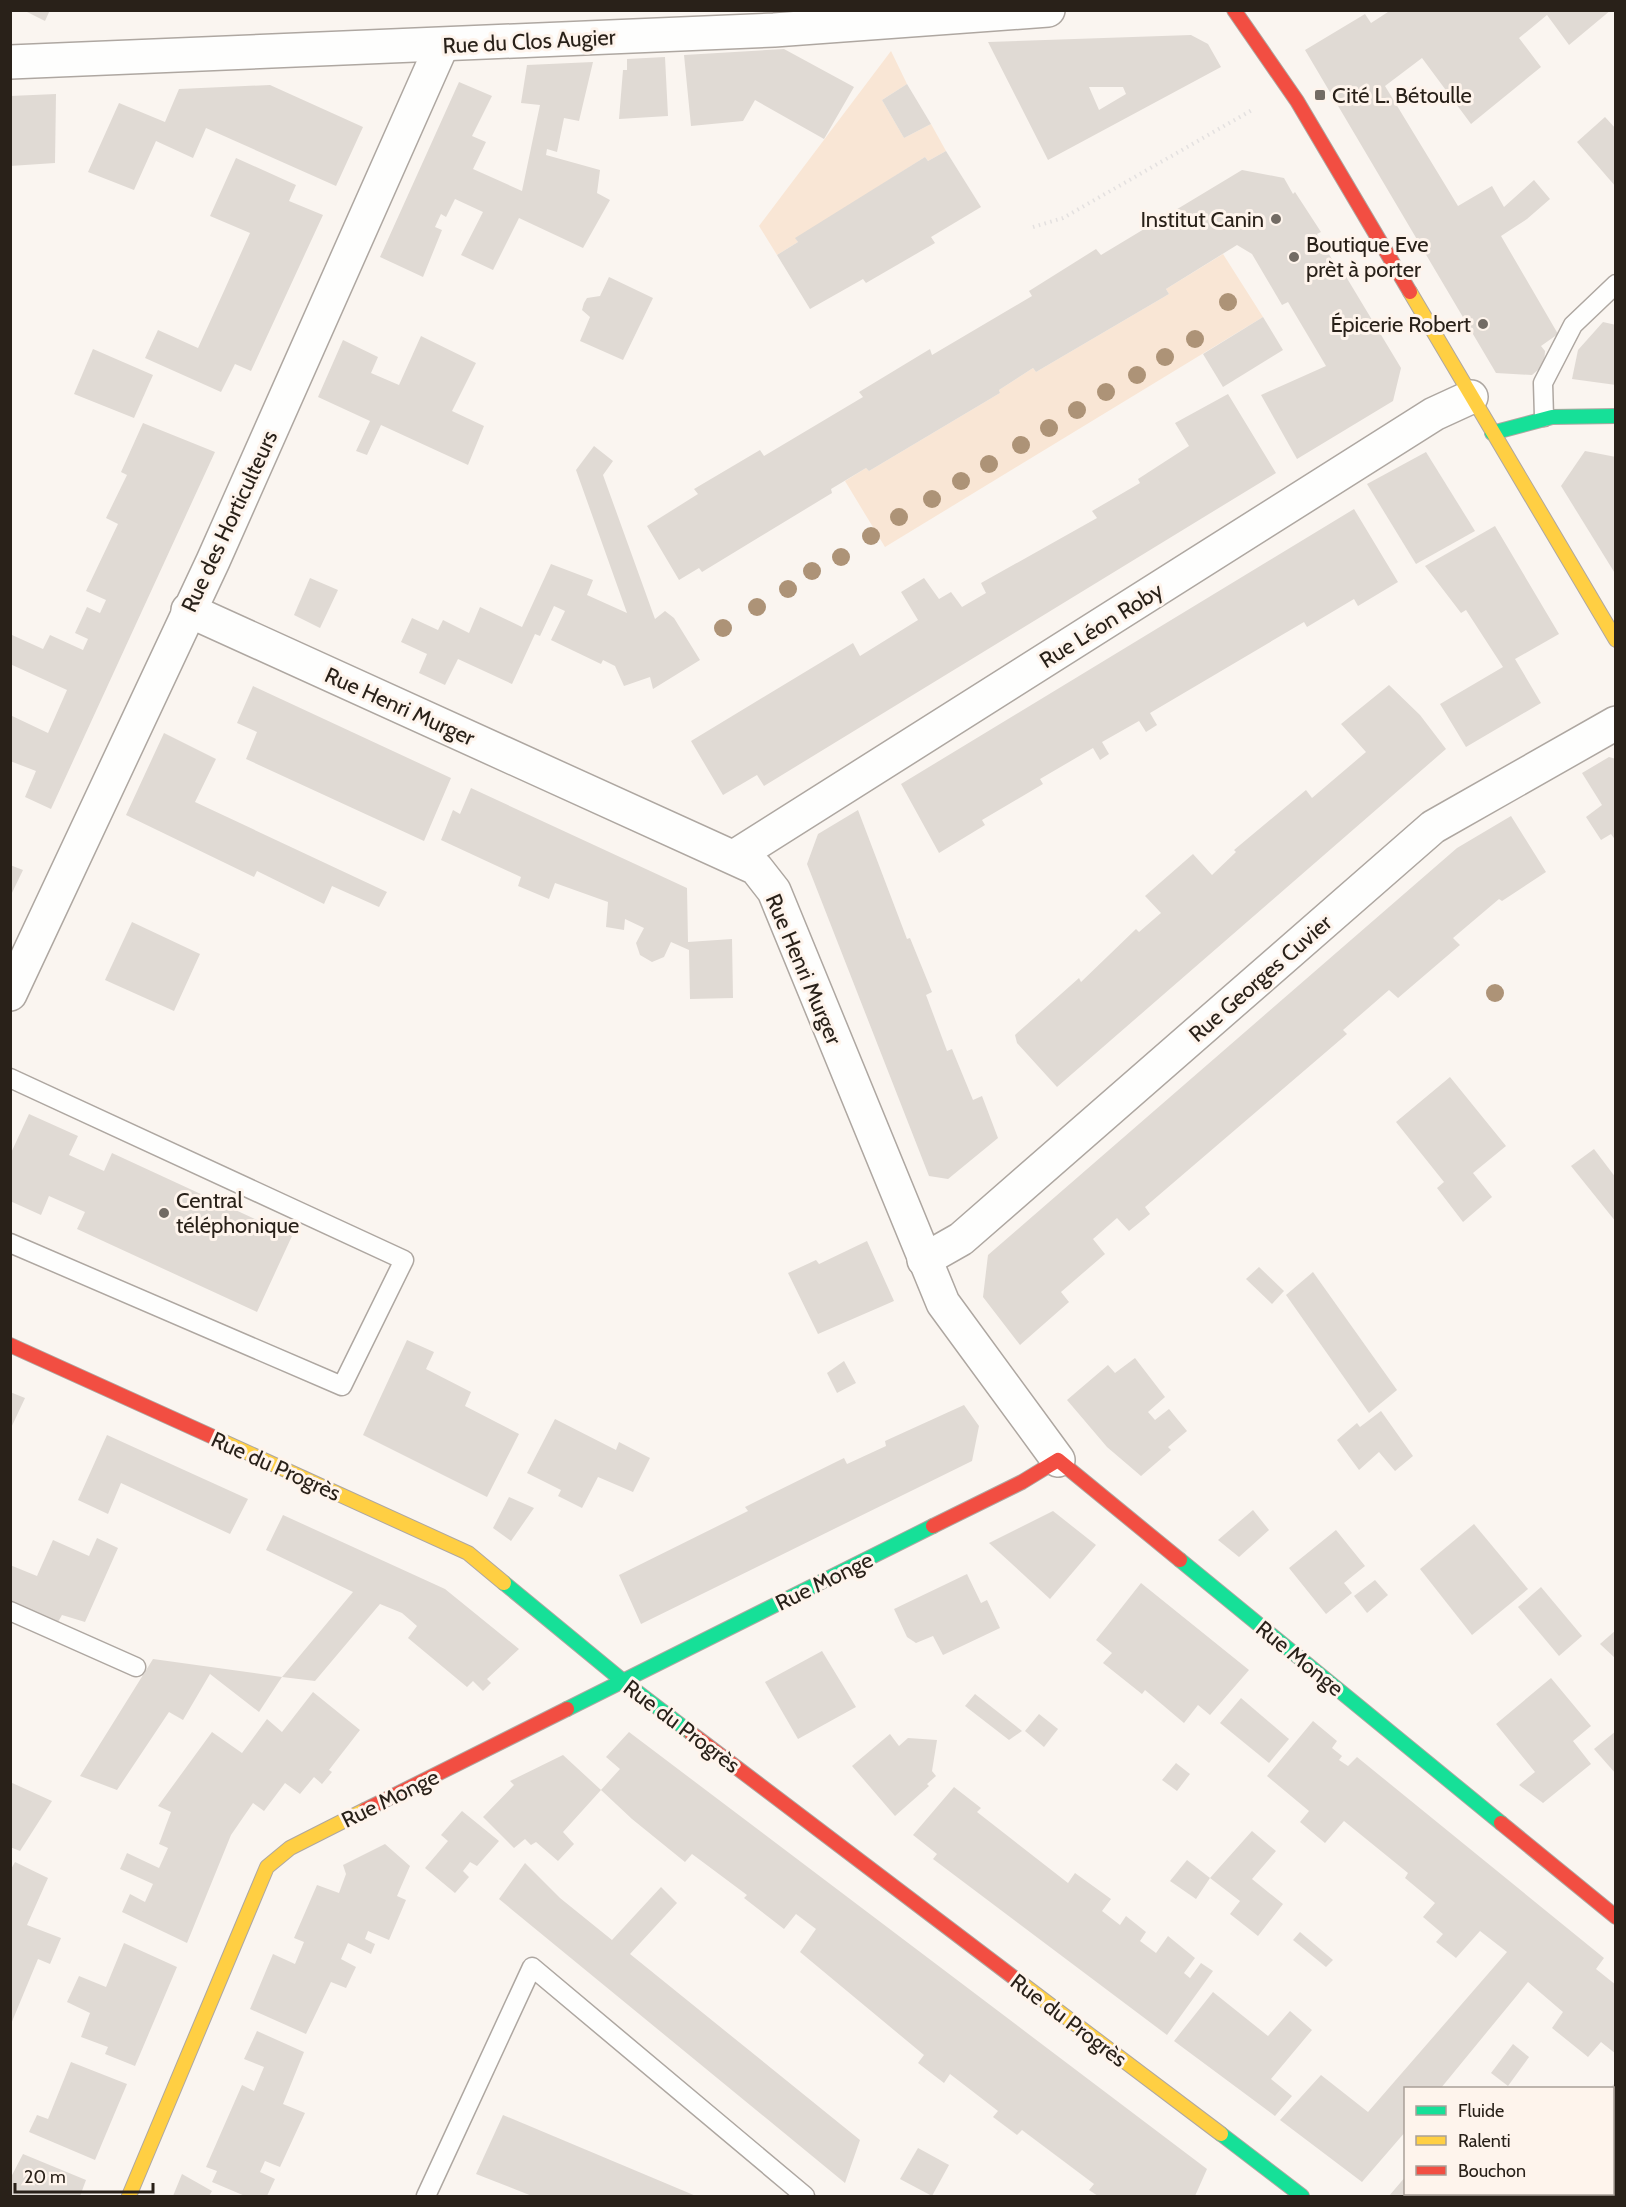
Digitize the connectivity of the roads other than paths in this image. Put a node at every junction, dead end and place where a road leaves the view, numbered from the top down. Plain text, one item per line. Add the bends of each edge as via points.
1 (1048, 10) edge
2 (1234, 10) edge
3 (771, 20) edge
4 (442, 45) junction
5 (10, 62) edge
6 (1616, 284) edge
7 (1471, 397) junction
8 (1616, 416) edge
9 (1544, 417) junction
10 (1492, 434) junction
11 (188, 610) junction
12 (1616, 640) edge
13 (1616, 723) edge
14 (734, 857) junction
15 (10, 994) edge
16 (10, 1077) edge
17 (10, 1242) edge
18 (924, 1260) junction
19 (10, 1344) edge
20 (1058, 1460) junction
21 (10, 1611) edge
22 (136, 1667) dead end
23 (623, 1681) junction
24 (1616, 1917) edge
25 (129, 2196) edge
26 (426, 2196) edge
27 (805, 2196) edge
28 (1302, 2196) edge

1 - 3 street, Rue du Clos Augier
2 - 7 street via 1297,100
3 - 4 street, Rue du Clos Augier
4 - 5 street, Rue du Clos Augier
4 - 11 street, Rue des Horticulteurs
6 - 9 lane via 1572,325 1543,383
7 - 10 street
7 - 14 street, Rue Léon Roby via 1434,414
8 - 9 street
9 - 10 street
10 - 12 street
11 - 14 street, Rue Henri Murger
11 - 15 street, Rue des Horticulteurs
13 - 18 street, Rue Georges Cuvier via 1433,827 961,1239
14 - 18 street, Rue Henri Murger via 756,868 774,891
16 - 17 lane via 404,1260 342,1386
18 - 20 street, Rue Henri Murger via 943,1304
19 - 23 street, Rue du Progrès via 468,1553
20 - 23 street, Rue Monge via 1031,1478
20 - 24 street, Rue Monge
21 - 22 lane
23 - 25 street, Rue Monge via 290,1848 267,1867
23 - 28 street, Rue du Progrès
26 - 27 lane via 532,1967

